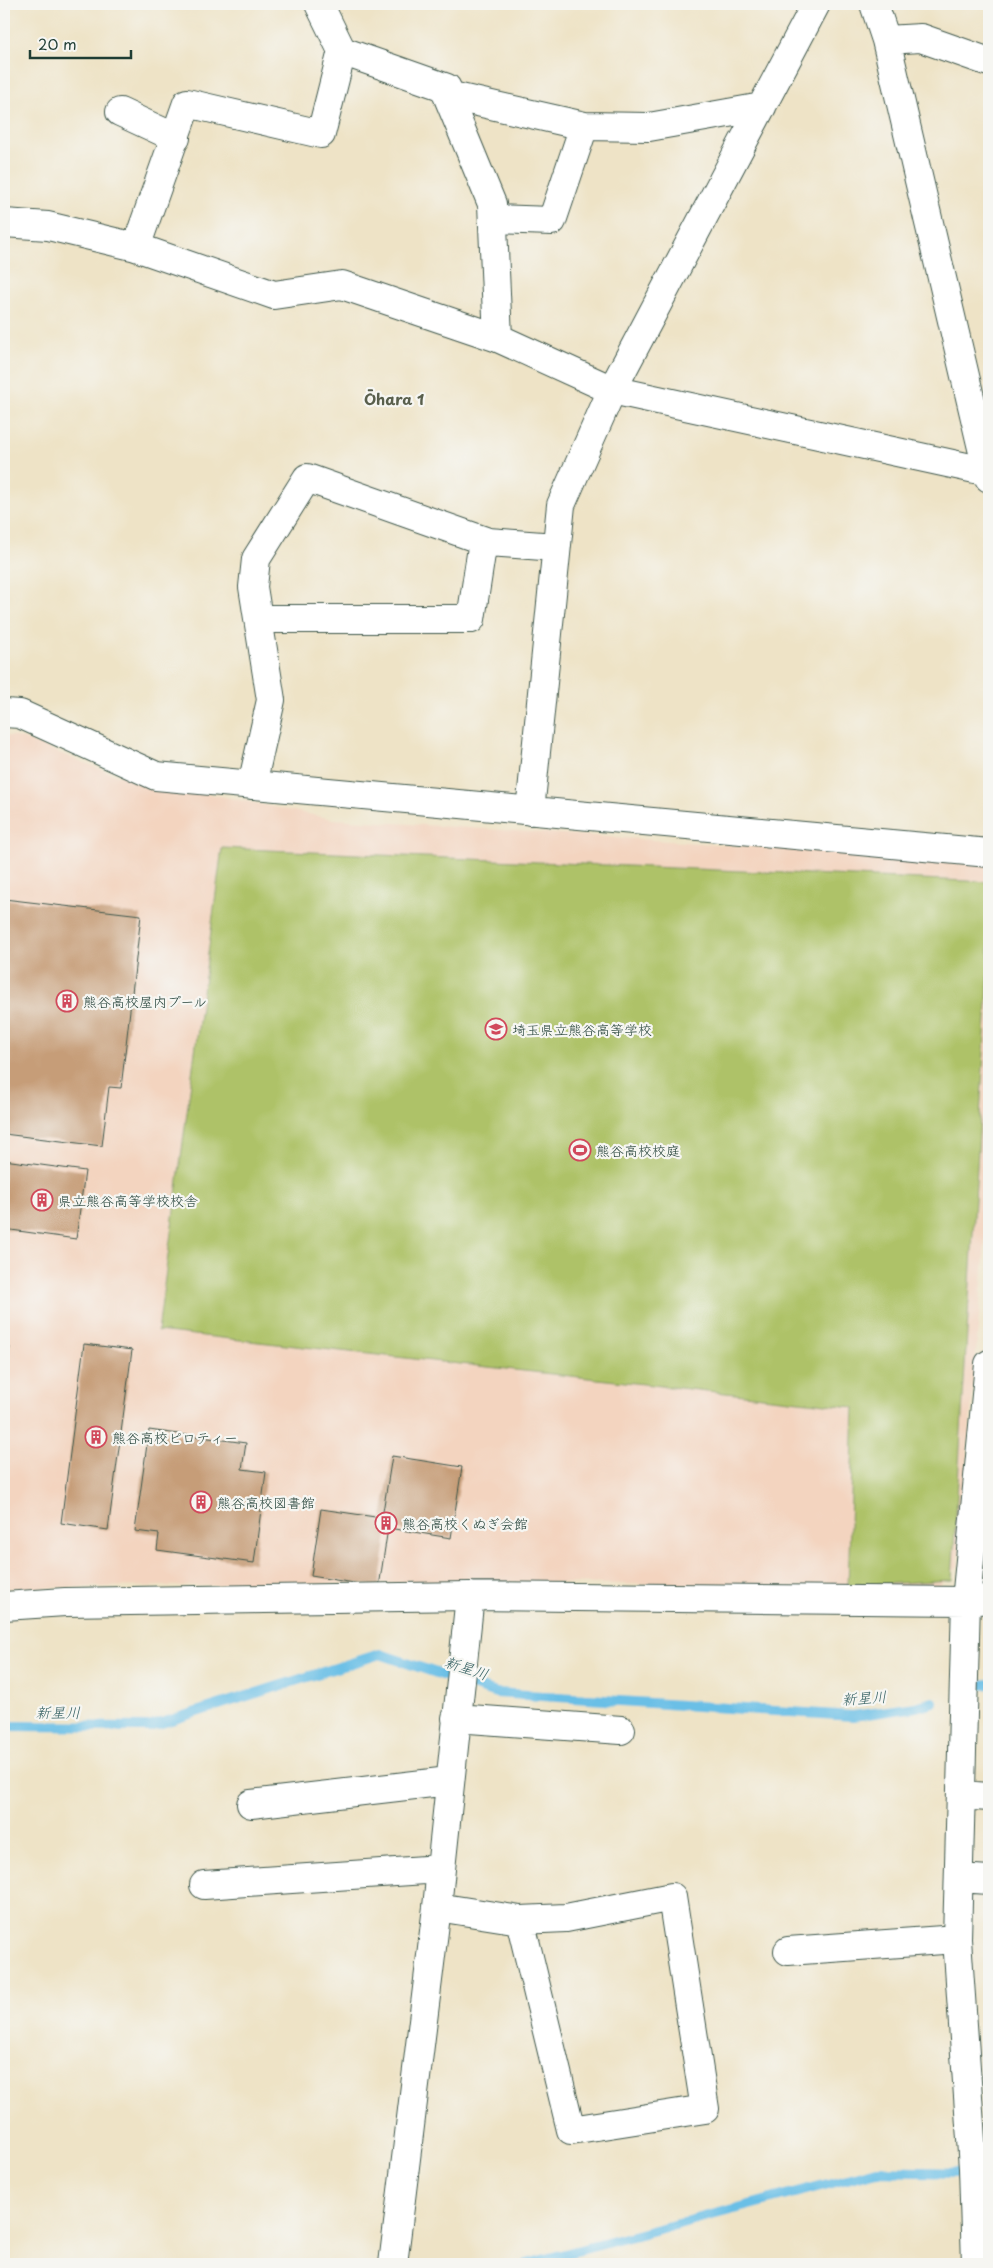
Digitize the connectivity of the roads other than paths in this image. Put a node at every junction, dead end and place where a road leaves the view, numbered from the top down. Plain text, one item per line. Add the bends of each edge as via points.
1 (319, 4) edge
2 (816, 4) edge
3 (874, 4) edge
4 (886, 40) junction
5 (342, 51) junction
6 (989, 62) edge
7 (447, 95) junction
8 (762, 107) junction
9 (120, 112) dead end
10 (584, 126) junction
11 (176, 138) junction
12 (494, 219) junction
13 (4, 223) edge
14 (136, 247) junction
15 (498, 338) junction
16 (612, 390) junction
17 (989, 474) edge
18 (483, 541) junction
19 (556, 547) junction
20 (258, 619) junction
21 (4, 713) edge
22 (252, 785) junction
23 (530, 811) junction
24 (989, 853) edge
25 (989, 1364) edge
26 (470, 1596) junction
27 (977, 1600) edge
28 (4, 1606) edge
29 (457, 1711) junction
30 (621, 1730) dead end
31 (450, 1781) junction
32 (961, 1795) junction
33 (989, 1797) edge
34 (250, 1804) dead end
35 (440, 1869) junction
36 (959, 1878) junction
37 (989, 1880) edge
38 (204, 1885) dead end
39 (437, 1907) junction
40 (520, 1920) junction
41 (957, 1939) junction
42 (788, 1951) dead end
43 (981, 2167) edge
44 (393, 2264) edge
45 (976, 2264) edge

1 - 5 street
2 - 8 street
3 - 4 street
4 - 6 street via 921,38
4 - 17 street
5 - 7 street via 447,88
5 - 11 street via 321,134 187,103
7 - 10 street
7 - 12 street via 492,204
8 - 10 street via 649,127
8 - 16 street
9 - 11 street
10 - 12 street via 552,221
11 - 14 street
12 - 15 street
13 - 14 street via 48,226
14 - 15 street via 274,295 342,286
15 - 16 street
16 - 17 street
16 - 19 street via 561,505
18 - 19 street
18 - 20 street via 471,620
18 - 20 street via 307,478 256,559 252,587
19 - 23 street
20 - 22 street via 270,700
21 - 22 street via 20,714 156,776
22 - 23 street
23 - 24 street
25 - 27 street
26 - 27 street
26 - 28 street
26 - 29 street
27 - 32 street
29 - 30 street
29 - 31 street
31 - 34 street
31 - 35 street
32 - 33 street
32 - 36 street
35 - 38 street
35 - 39 street
36 - 37 street
36 - 41 street
39 - 40 street
39 - 44 street
40 - 40 street via 566,1918 672,1897 705,2108 571,2130
41 - 42 street
41 - 43 street
43 - 45 street

